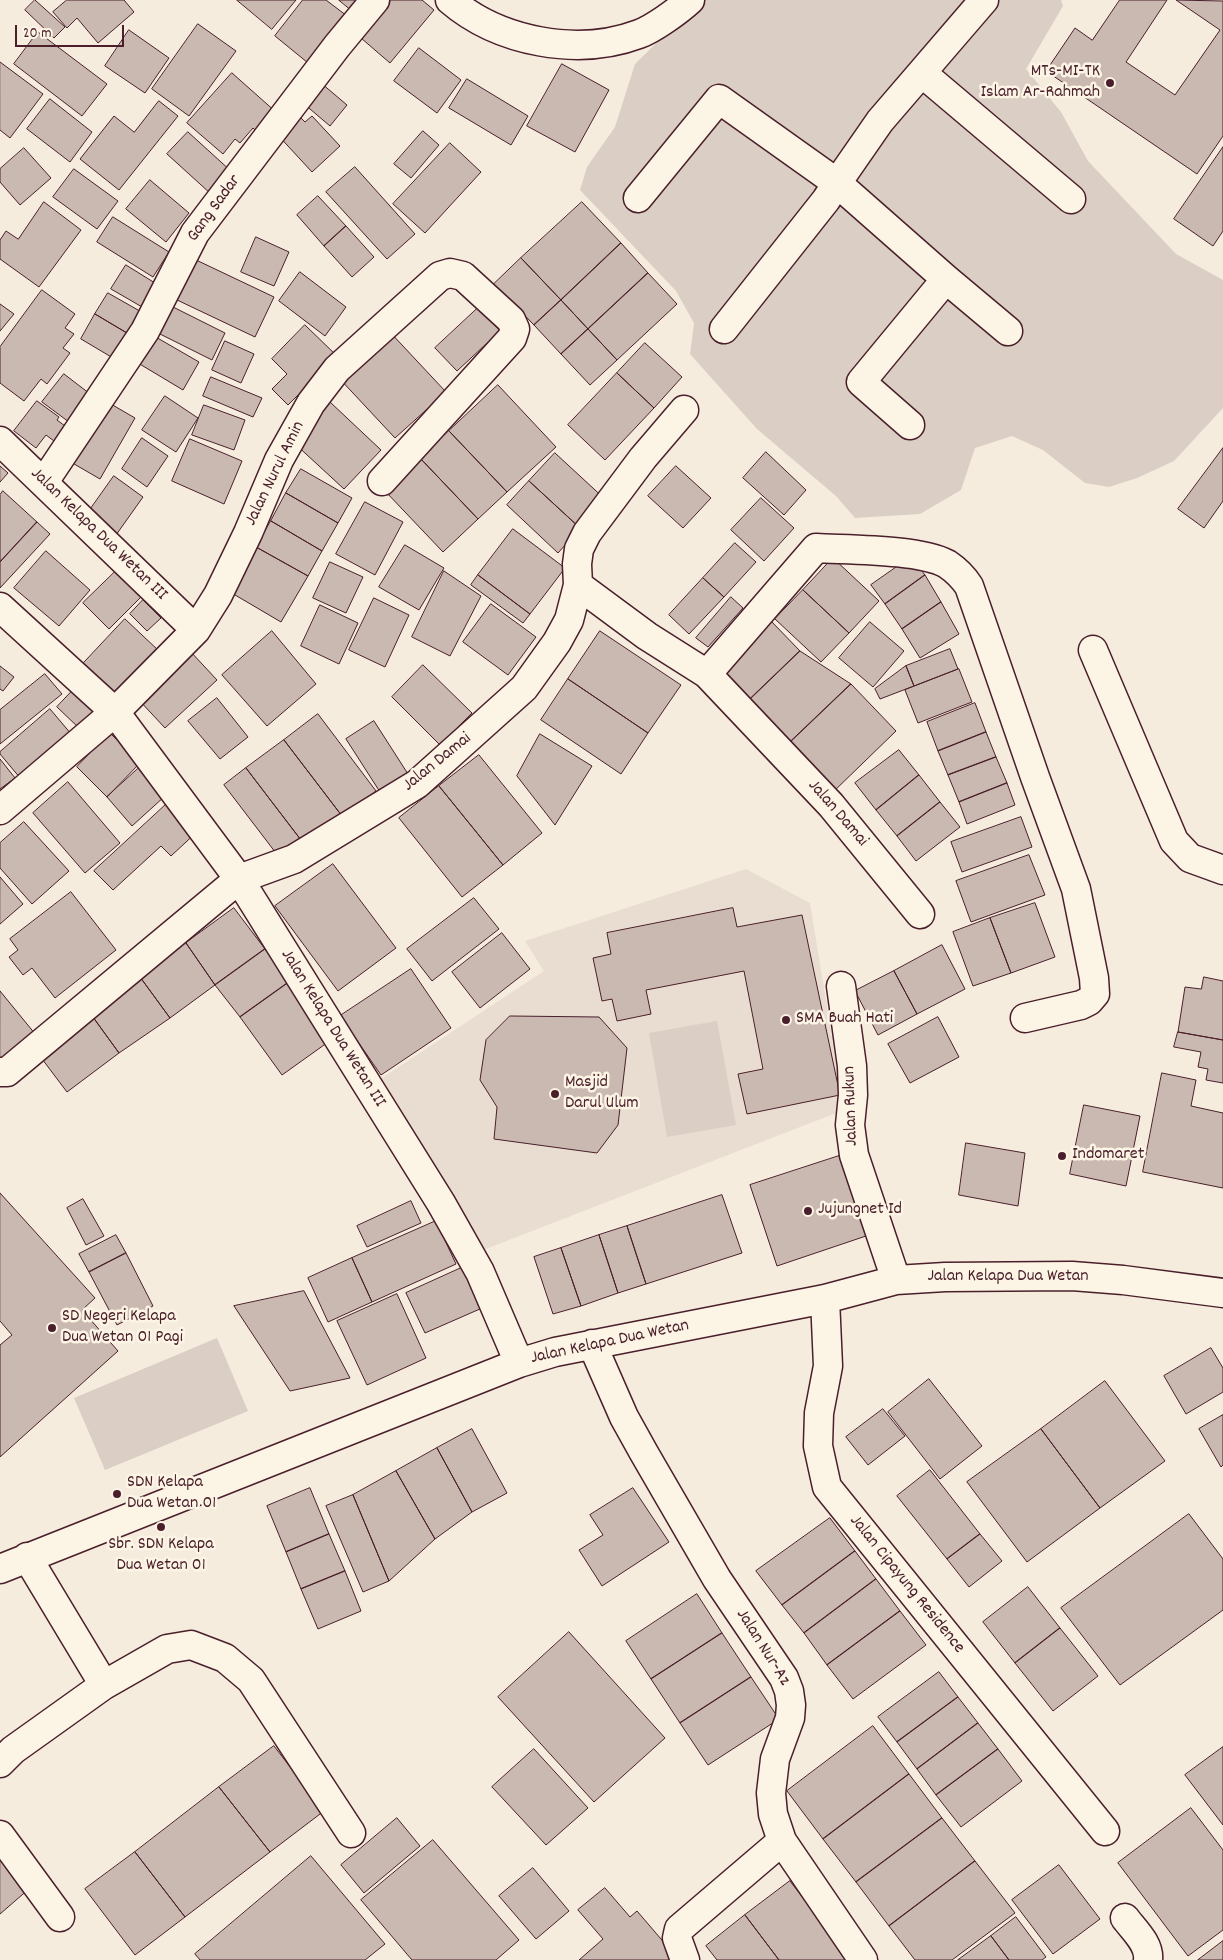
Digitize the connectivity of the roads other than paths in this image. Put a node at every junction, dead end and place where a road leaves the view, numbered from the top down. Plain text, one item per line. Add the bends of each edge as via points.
1 (375, 0) edge
2 (450, 0) edge
3 (690, 0) edge
4 (984, 0) edge
5 (922, 73) junction
6 (837, 183) junction
7 (638, 198) dead end
8 (1071, 199) dead end
9 (946, 280) junction
10 (724, 328) dead end
11 (1008, 330) dead end
12 (684, 410) dead end
13 (910, 425) dead end
14 (0, 441) edge
15 (382, 481) dead end
16 (44, 482) junction
17 (578, 585) junction
18 (0, 607) edge
19 (196, 630) junction
20 (1094, 650) dead end
21 (707, 674) junction
22 (115, 712) junction
23 (0, 810) edge
24 (1223, 870) edge
25 (239, 879) junction
26 (920, 914) dead end
27 (841, 986) dead end
28 (1025, 1018) dead end
29 (0, 1072) edge
30 (896, 1280) junction
31 (1223, 1293) edge
32 (826, 1299) junction
33 (592, 1344) junction
34 (519, 1363) junction
35 (27, 1558) junction
36 (0, 1569) edge
37 (104, 1685) junction
38 (0, 1763) edge
39 (1105, 1830) dead end
40 (351, 1833) dead end
41 (0, 1835) edge
42 (782, 1841) junction
43 (60, 1917) dead end
44 (1125, 1918) dead end
45 (686, 1960) edge
46 (863, 1960) edge
47 (1148, 1960) edge

1 - 16 street, Gang Sadar via 194,232 145,331
2 - 3 street via 496,29 536,40 576,44 614,41 641,34
4 - 5 street
5 - 6 street via 880,121
5 - 8 street
6 - 7 street via 719,99
6 - 9 street
6 - 10 street
9 - 11 street
9 - 13 street via 861,382
12 - 17 street, Jalan Damai via 587,533 577,564
14 - 16 street, Jalan Kelapa Dua Wetan III
15 - 19 street, Jalan Nurul Amin via 512,338 515,329 511,320 463,276 450,273 440,276 337,369 316,396 279,460 218,595
16 - 19 street, Jalan Kelapa Dua Wetan III
17 - 21 street, Jalan Damai via 647,636
17 - 25 street, Jalan Damai via 569,620 524,688 458,749 417,784 294,859
18 - 22 street, Jalan Kelapa Dua Wetan III
19 - 22 street, Jalan Nurul Amin
20 - 24 street via 1174,841 1190,858
21 - 26 street, Jalan Damai via 831,805
21 - 28 street via 816,548 926,556 956,570 969,586 1076,889 1094,978 1095,994 1089,1001
22 - 23 street, Jalan Nurul Amin
22 - 25 street, Jalan Kelapa Dua Wetan III
25 - 29 street, Jalan Damai via 7,1072
25 - 34 street, Jalan Kelapa Dua Wetan III via 446,1212 480,1272
27 - 30 street, Jalan Rukun via 852,1066 850,1125 854,1155
30 - 31 street, Jalan Kelapa Dua Wetan via 945,1276 1072,1276
30 - 32 street, Jalan Kelapa Dua Wetan
32 - 33 street, Jalan Kelapa Dua Wetan
32 - 39 street, Jalan Cipayung Residence via 828,1366 819,1413 818,1446 826,1487
33 - 34 street, Jalan Kelapa Dua Wetan
33 - 42 street, Jalan Nur-Az via 624,1417 644,1453 717,1579 784,1678 789,1691 790,1718 775,1760 771,1793 773,1814
34 - 35 street, Jalan Kelapa Dua Wetan
35 - 36 street, Jalan Kelapa Dua Wetan
35 - 37 street
37 - 38 street via 13,1750
37 - 40 street via 167,1649 192,1646 225,1658 251,1680
41 - 43 street
42 - 45 street via 679,1930 677,1938
42 - 46 street, Jalan Nur-Az
44 - 47 street via 1142,1940 1149,1953

